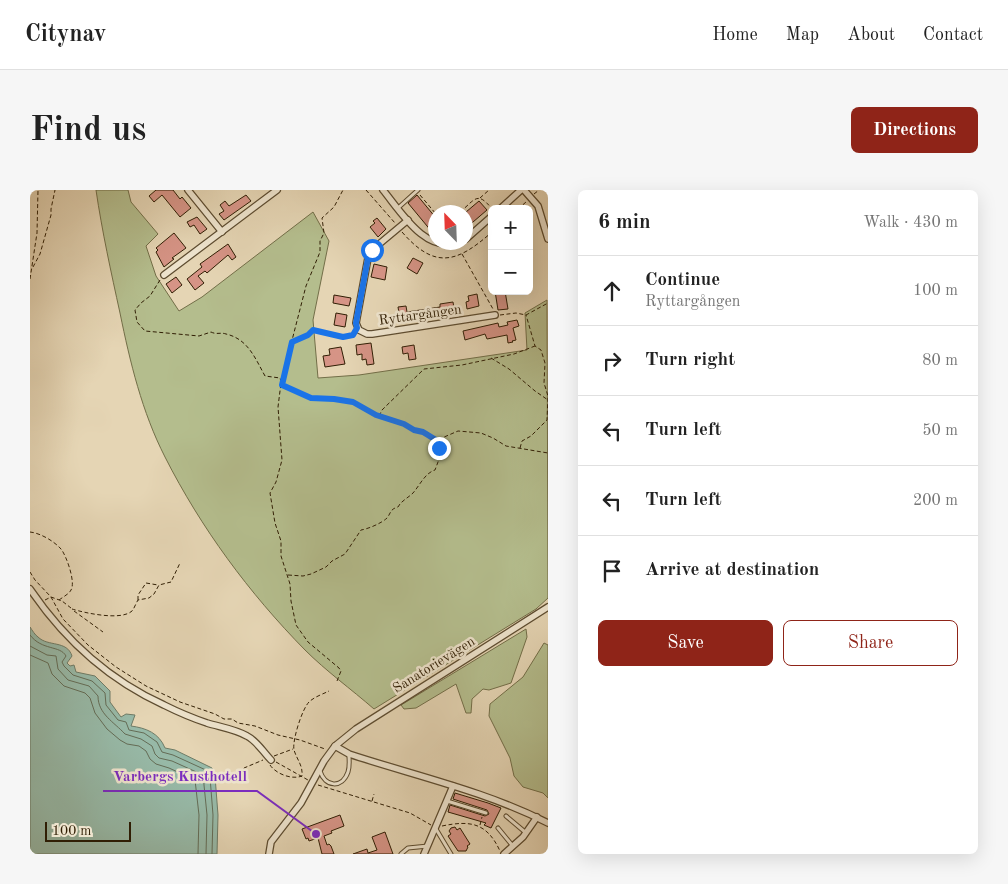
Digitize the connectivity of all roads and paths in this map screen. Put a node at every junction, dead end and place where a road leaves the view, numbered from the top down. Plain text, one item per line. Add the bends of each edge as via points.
1 (38, 190) edge
2 (55, 190) edge
3 (188, 190) edge
4 (277, 190) edge
5 (344, 190) edge
6 (366, 190) edge
7 (393, 190) edge
8 (417, 190) edge
9 (489, 190) edge
10 (523, 190) edge
11 (385, 192) edge
12 (480, 198) junction
13 (429, 205) edge
14 (468, 205) edge
15 (488, 205) edge
16 (505, 205) edge
17 (398, 208) junction
18 (408, 220) junction
19 (488, 220) edge
20 (399, 228) junction
21 (222, 232) junction
22 (473, 233) edge
23 (548, 238) edge
24 (428, 240) edge
25 (462, 254) dead end
26 (33, 267) junction
27 (164, 275) joint
28 (30, 279) edge
29 (548, 302) edge
30 (495, 315) junction
31 (526, 315) junction
32 (357, 328) junction
33 (292, 342) junction
34 (535, 346) junction
35 (491, 358) junction
36 (281, 382) junction
37 (548, 400) edge
38 (379, 416) junction
39 (547, 420) edge
40 (436, 440) junction
41 (520, 448) junction
42 (548, 453) edge
43 (30, 532) edge
44 (180, 563) dead end
45 (30, 572) edge
46 (288, 575) junction
47 (159, 585) junction
48 (30, 589) edge
49 (51, 597) junction
50 (59, 600) junction
51 (138, 600) junction
52 (40, 604) junction
53 (548, 607) edge
54 (72, 609) junction
55 (103, 632) dead end
56 (337, 681) dead end
57 (329, 690) dead end
58 (294, 738) junction
59 (294, 748) junction
60 (333, 749) junction
61 (349, 754) junction
62 (270, 759) junction
63 (320, 770) junction
64 (302, 776) junction
65 (235, 778) dead end
66 (313, 782) junction
67 (453, 786) junction
68 (374, 794) dead end
69 (372, 801) junction
70 (446, 801) junction
71 (485, 813) joint
72 (506, 816) dead end
73 (537, 817) junction
74 (548, 823) edge
75 (480, 826) junction
76 (436, 827) junction
77 (498, 828) dead end
78 (526, 832) junction
79 (428, 846) junction
80 (513, 846) junction
81 (269, 854) edge
82 (401, 854) edge
83 (424, 854) edge
84 (451, 854) edge
85 (502, 854) edge

1 - 26 path
2 - 26 path via 40,254
3 - 21 street
4 - 21 street
5 - 33 path via 322,218 324,229 320,252 306,286
6 - 20 path
7 - 11 lane
8 - 13 path
8 - 17 lane
9 - 12 path
10 - 16 street
10 - 23 street via 538,206
11 - 17 street
12 - 14 path
12 - 15 path
17 - 18 street
18 - 20 street, Ryttargången
18 - 24 street
19 - 22 street
20 - 32 street, Ryttargången via 372,250 368,258
21 - 27 street
25 - 30 path
26 - 28 path
27 - 36 path via 150,296 135,310 137,322 145,331 199,336 211,332 226,333 246,344 265,376 280,378
29 - 31 path
30 - 31 path
30 - 32 street, Ryttargången via 372,334 362,333
31 - 34 path
32 - 33 path via 353,335 343,337 313,330
33 - 36 path
34 - 35 path
34 - 37 path via 542,352 545,363 544,383
35 - 37 path
35 - 38 path via 424,369
36 - 38 path via 311,398 353,402
36 - 46 path via 278,406 282,460 270,493 281,556
37 - 39 path
38 - 40 path
39 - 41 path via 522,441
40 - 41 path via 458,431 473,432 494,438 506,446
40 - 46 path via 441,454 435,470 428,472 412,494 386,518 361,530 345,554 326,567 303,576
41 - 42 path
43 - 50 path via 39,534 63,552 73,585
44 - 47 path via 171,582
45 - 49 path
46 - 56 path via 296,625 308,642 339,668 341,672
47 - 51 path via 149,598
47 - 51 path via 146,583
48 - 52 street
49 - 50 path
49 - 52 path
49 - 58 path via 63,619 88,645 146,686 224,719
50 - 54 path
51 - 54 path via 133,610 118,615 97,616
52 - 62 street via 77,645 117,678 162,705 247,736
53 - 60 street, Sanatorievägen via 356,729
54 - 55 path
57 - 58 path via 306,704
58 - 59 path
58 - 60 path
59 - 62 path
59 - 64 path
60 - 61 street
60 - 63 street, Sanatorievägen
61 - 63 lane via 348,772 340,783 327,782
61 - 67 street
62 - 64 path
62 - 64 path via 274,771 296,778
62 - 65 path via 250,765
63 - 66 street, Sanatorievägen
64 - 66 path
66 - 69 path
66 - 81 street, Sanatorievägen via 272,842
67 - 70 street
67 - 73 street
68 - 69 path
69 - 76 path via 410,812
70 - 71 lane
70 - 76 street
71 - 75 path
72 - 78 lane
73 - 74 street
73 - 78 street
75 - 76 path via 461,822
75 - 85 path via 493,838
76 - 79 street
76 - 84 lane
77 - 80 lane
78 - 80 street
79 - 82 lane via 408,848
79 - 83 street
80 - 85 street

